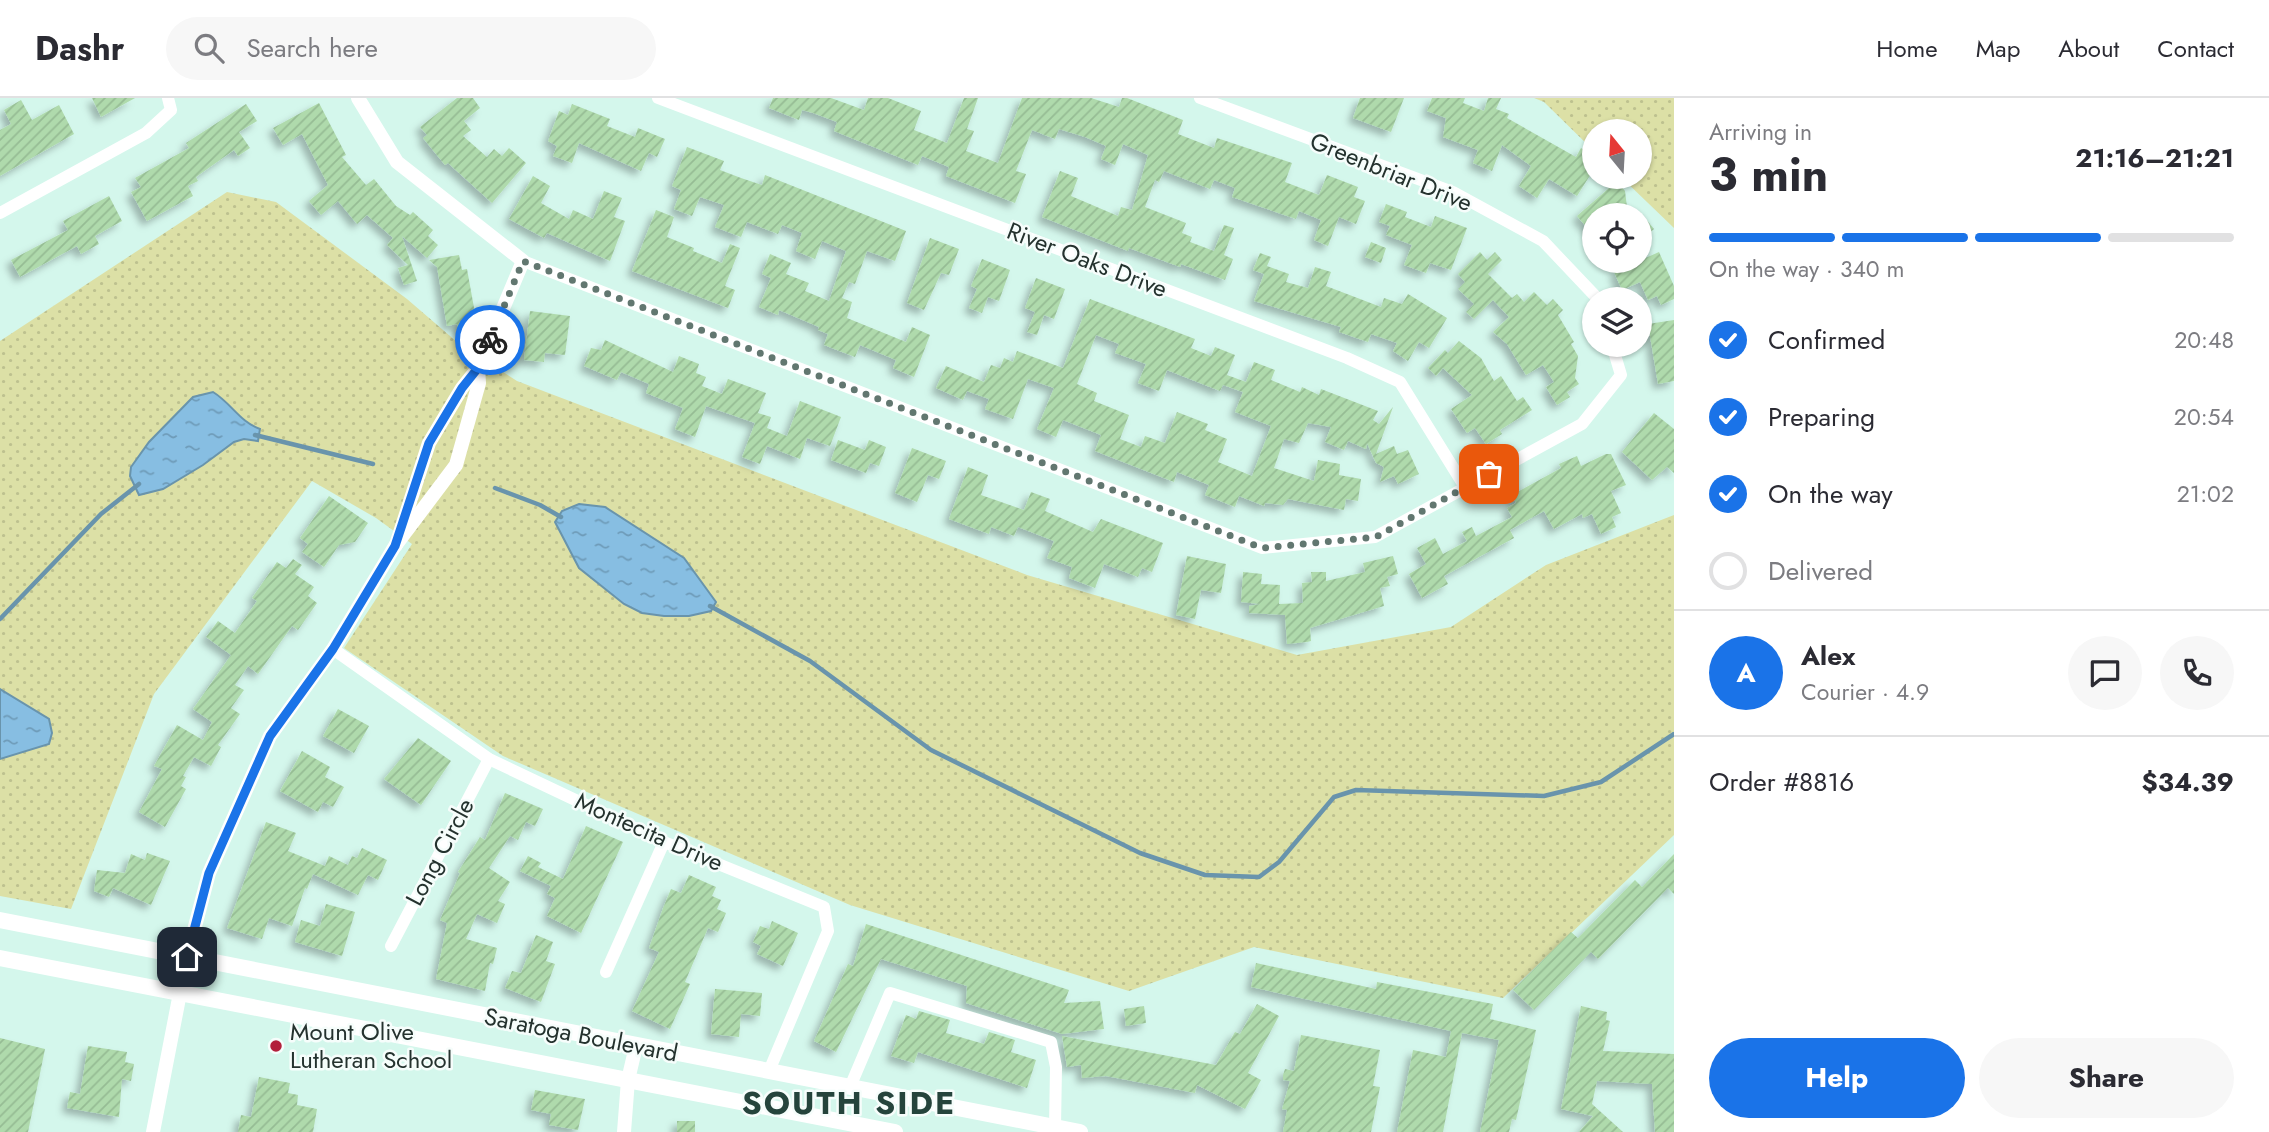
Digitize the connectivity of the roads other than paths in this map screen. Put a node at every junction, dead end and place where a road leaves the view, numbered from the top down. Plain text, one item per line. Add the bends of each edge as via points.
1 (168, 98) edge
2 (358, 98) edge
3 (658, 98) edge
4 (1200, 98) edge
5 (0, 213) edge
6 (523, 261) junction
7 (1587, 287) edge
8 (1615, 357) edge
9 (478, 368) junction
10 (1465, 487) junction
11 (395, 546) junction
12 (333, 649) junction
13 (489, 759) junction
14 (664, 842) junction
15 (0, 920) edge
16 (391, 946) dead end
17 (187, 957) junction
18 (0, 958) edge
19 (606, 972) dead end
20 (180, 994) junction
21 (636, 1046) junction
22 (769, 1071) junction
23 (628, 1080) junction
24 (850, 1087) junction
25 (1054, 1130) edge
26 (153, 1132) edge
27 (624, 1132) edge
28 (895, 1132) edge
29 (1080, 1132) edge

1 - 5 street via 171,110 146,133
2 - 6 street via 397,162
3 - 10 street, River Oaks Drive via 1347,358 1399,382
4 - 7 street, Greenbriar Drive via 1453,192 1544,241
6 - 9 street
6 - 10 street via 1262,548 1376,537
8 - 10 street via 1620,375 1582,424
9 - 11 street via 429,443
9 - 11 street via 479,383 456,465
11 - 12 street
12 - 13 street, Montecita Drive
12 - 17 street via 270,736 209,873
13 - 14 street, Montecita Drive
13 - 16 street, Long Circle
14 - 19 street
14 - 22 street, Montecita Drive via 824,907 828,930
15 - 17 main road, Saratoga Boulevard
17 - 20 street
17 - 21 main road, Saratoga Boulevard
18 - 20 main road, Saratoga Boulevard
20 - 23 main road, Saratoga Boulevard
20 - 26 street
21 - 22 main road, Saratoga Boulevard
21 - 23 street
22 - 24 main road, Saratoga Boulevard
23 - 27 street
23 - 28 main road, Saratoga Boulevard
24 - 25 main road, Saratoga Boulevard
24 - 25 street via 890,993 1051,1042 1056,1067
25 - 29 main road, Saratoga Boulevard

